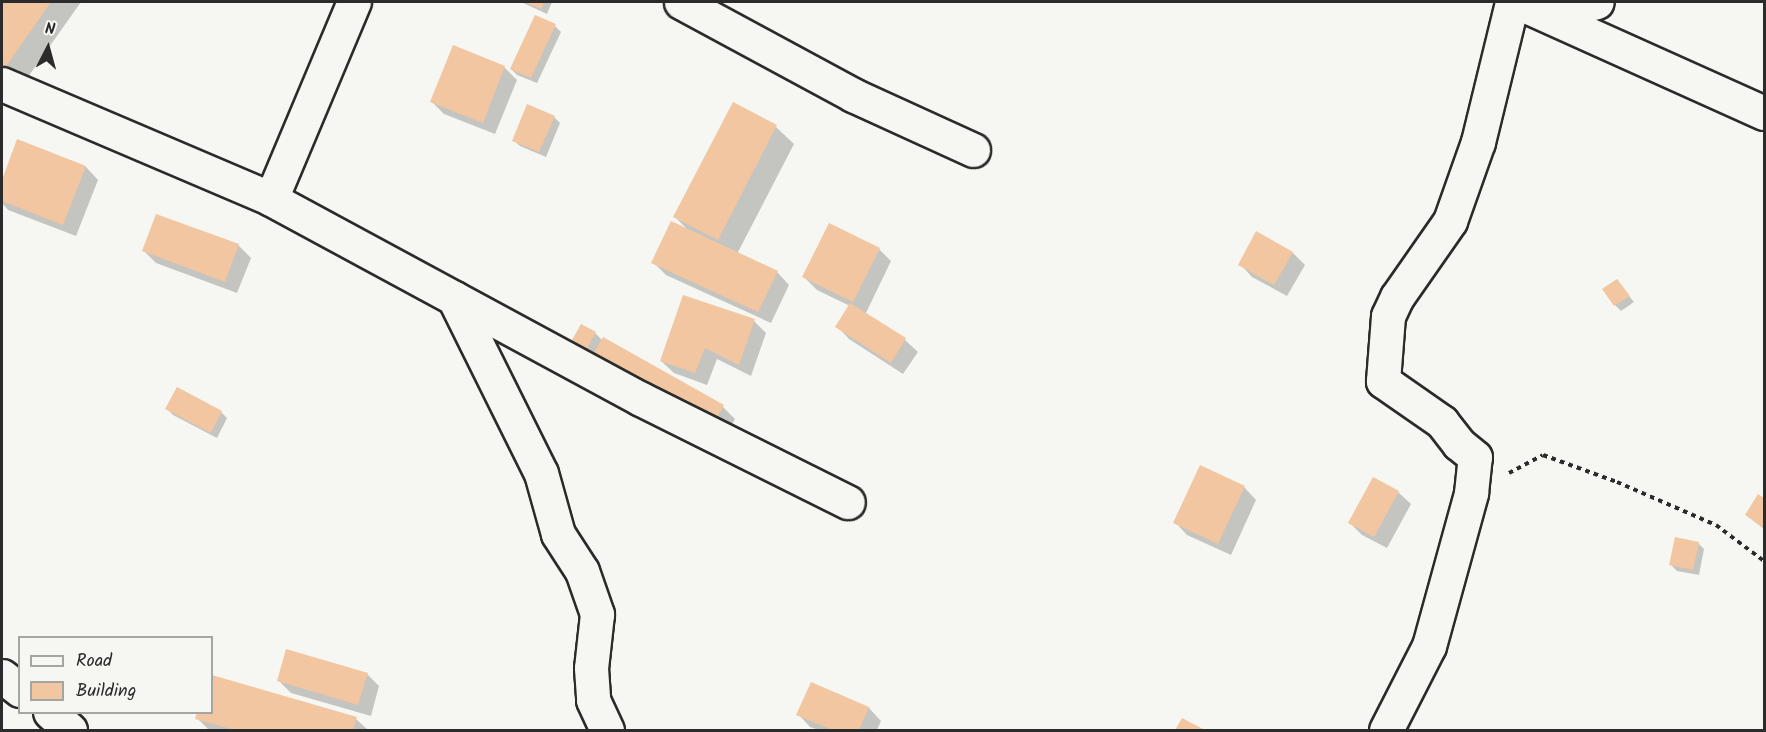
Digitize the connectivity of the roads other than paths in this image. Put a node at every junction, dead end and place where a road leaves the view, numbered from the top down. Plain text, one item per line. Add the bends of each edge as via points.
1 (354, 2) edge
2 (681, 2) edge
3 (1512, 2) edge
4 (1597, 2) edge
5 (1532, 8) edge
6 (2, 84) edge
7 (1764, 113) edge
8 (973, 150) dead end
9 (271, 199) junction
10 (454, 298) junction
11 (848, 502) dead end
12 (2, 676) edge
13 (18, 688) edge
14 (52, 714) edge
15 (70, 730) edge
16 (607, 730) edge
17 (1386, 730) edge

1 - 9 street
2 - 8 street via 854,95
3 - 17 street via 1478,142 1450,221 1388,316 1383,381 1442,422 1475,457 1471,493 1429,646
4 - 5 street
5 - 7 street
6 - 9 street
9 - 10 street
10 - 11 street via 641,399
10 - 16 street via 541,473 558,534 582,572 597,614 591,668 593,700
12 - 13 street
14 - 15 street

